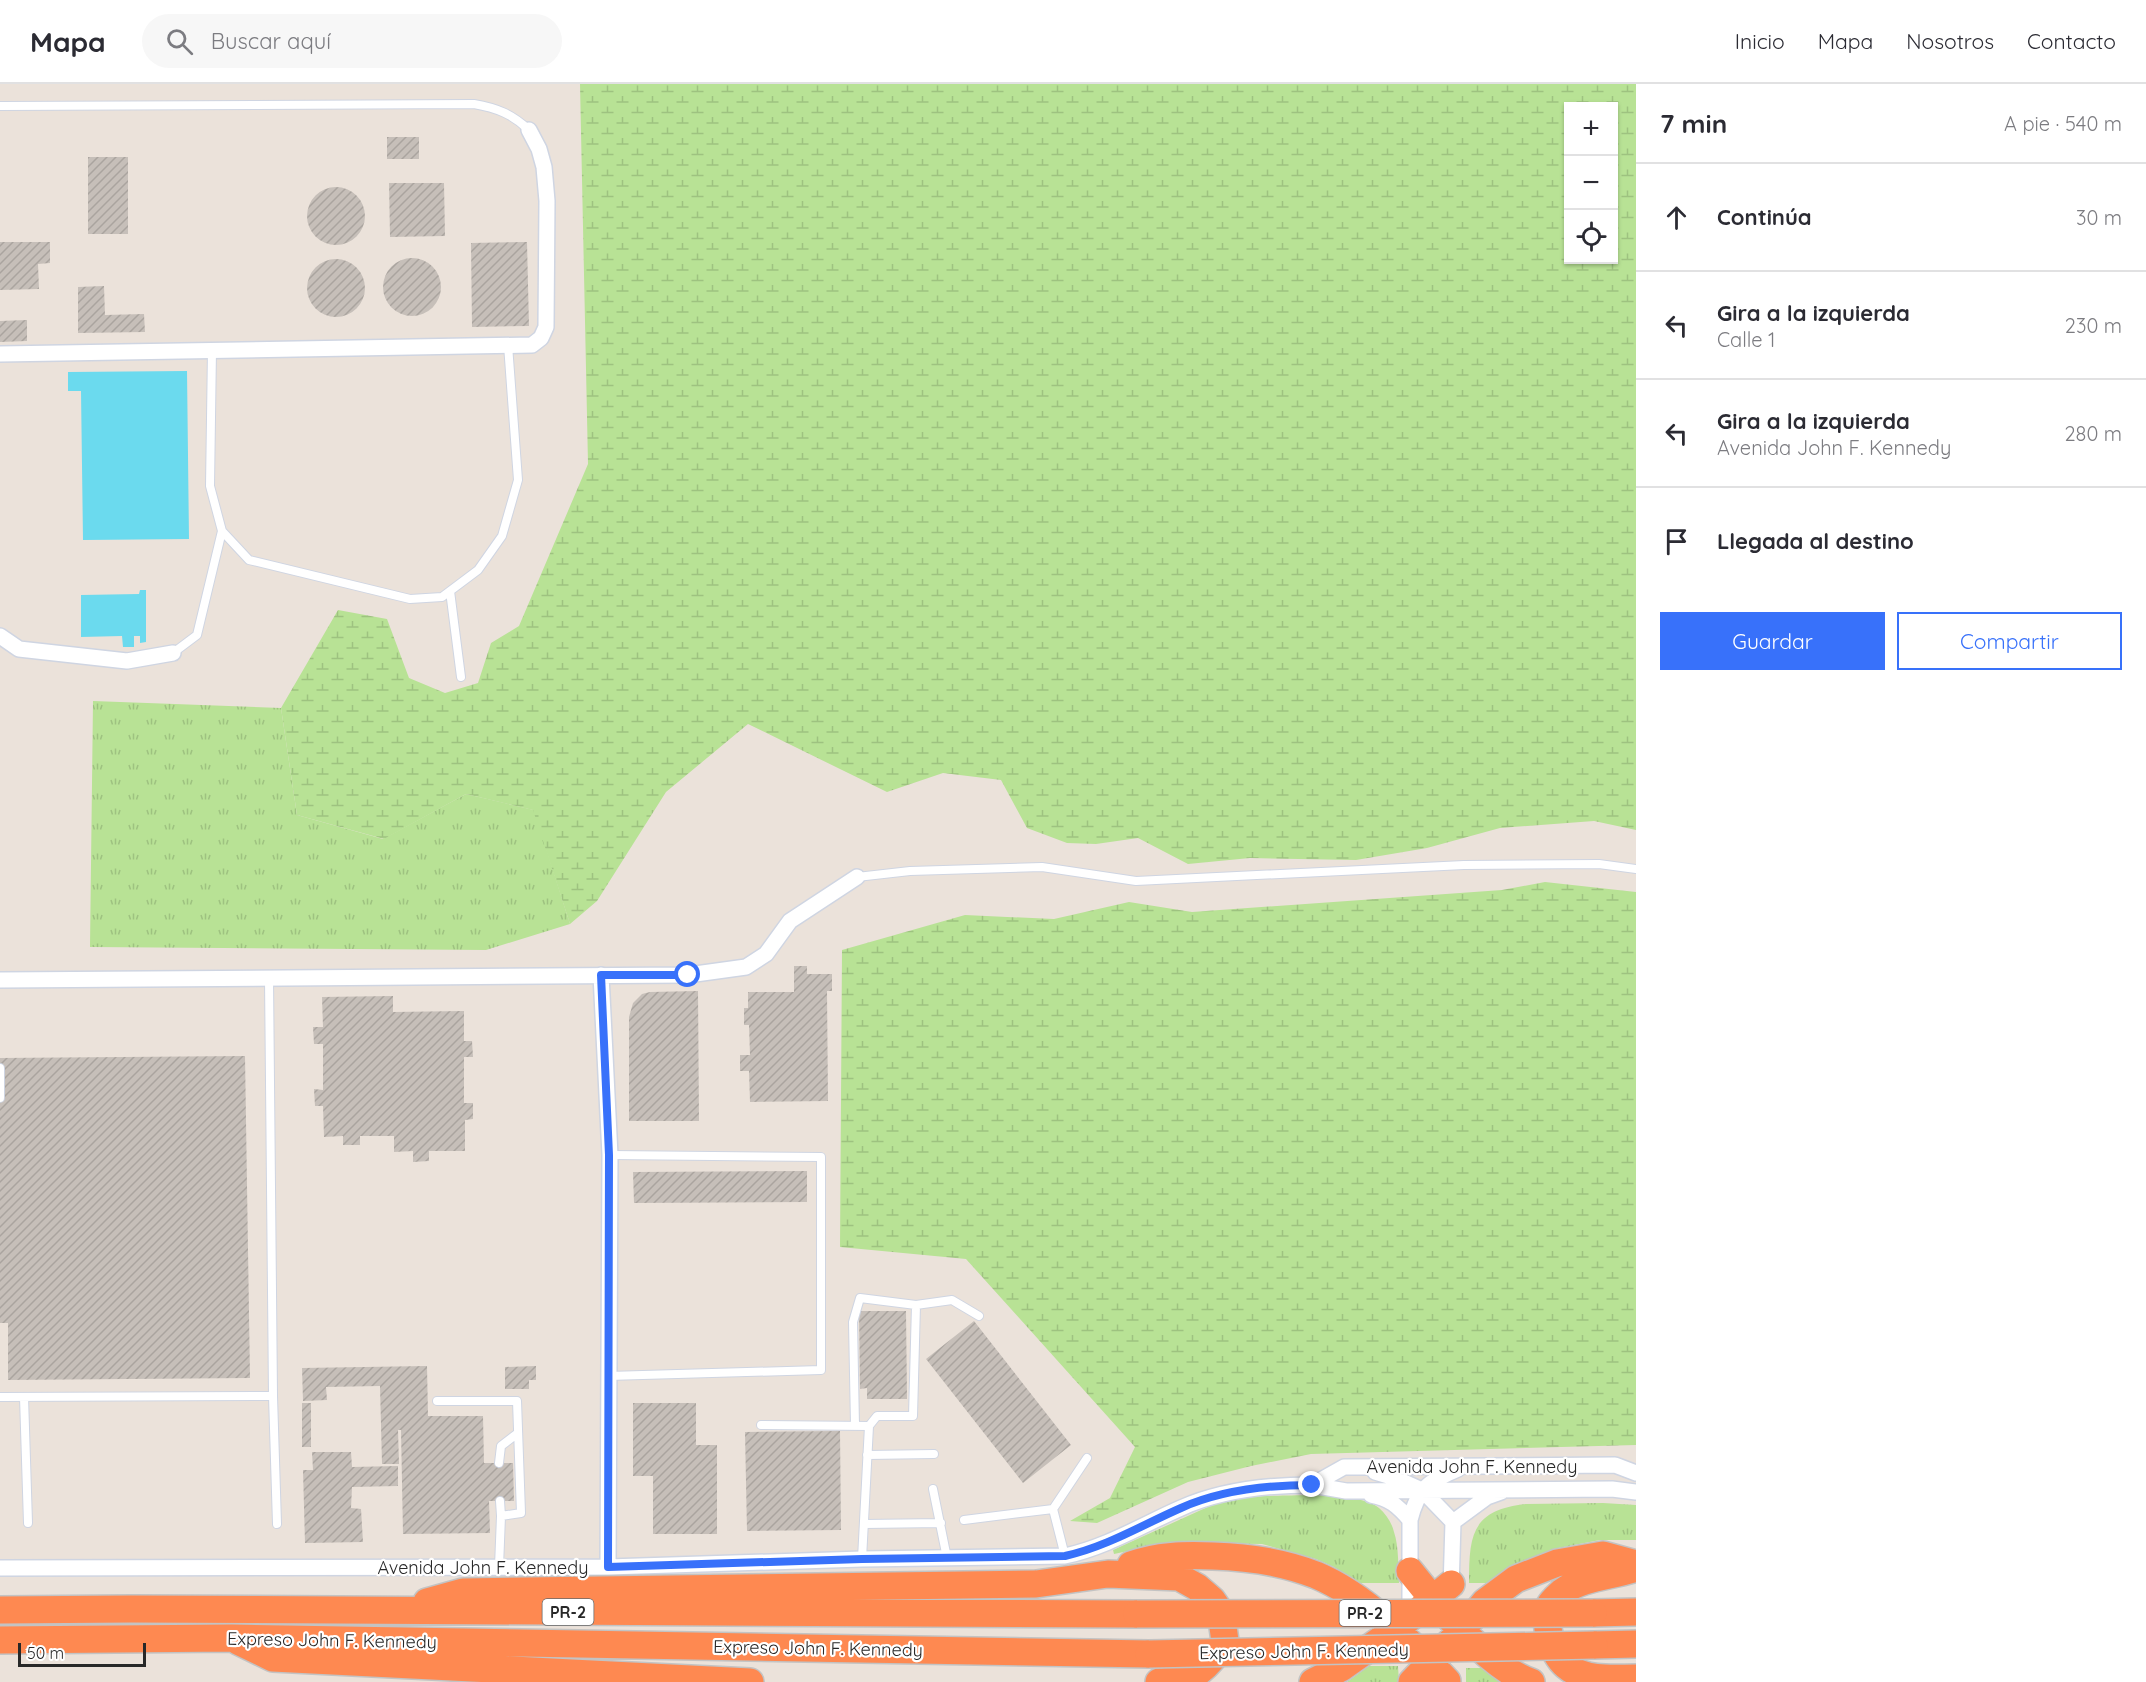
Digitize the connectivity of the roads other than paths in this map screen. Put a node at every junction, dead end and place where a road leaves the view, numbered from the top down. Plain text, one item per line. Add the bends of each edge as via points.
1 (0, 106) edge
2 (529, 130) joint
3 (508, 345) junction
4 (212, 350) junction
5 (0, 354) edge
6 (222, 531) junction
7 (450, 591) junction
8 (0, 636) edge
9 (173, 653) joint
10 (461, 677) dead end
11 (1636, 870) edge
12 (857, 877) joint
13 (601, 975) junction
14 (269, 978) junction
15 (0, 980) edge
16 (0, 1068) edge
17 (0, 1098) edge
18 (609, 1155) junction
19 (916, 1305) junction
20 (979, 1316) dead end
21 (608, 1376) junction
22 (273, 1396) junction
23 (0, 1397) edge
24 (24, 1397) junction
25 (436, 1401) dead end
26 (761, 1425) dead end
27 (855, 1426) junction
28 (869, 1426) junction
29 (518, 1433) junction
30 (934, 1454) dead end
31 (867, 1455) junction
32 (1087, 1458) dead end
33 (499, 1463) dead end
34 (1465, 1466) junction
35 (1359, 1467) junction
36 (1636, 1473) edge
37 (1312, 1485) junction
38 (933, 1489) dead end
39 (1422, 1490) junction
40 (1507, 1490) junction
41 (1346, 1491) junction
42 (1636, 1492) edge
43 (500, 1501) dead end
44 (1053, 1509) junction
45 (501, 1516) junction
46 (964, 1520) dead end
47 (1410, 1520) junction
48 (1453, 1522) junction
49 (28, 1523) dead end
50 (941, 1523) junction
51 (277, 1524) dead end
52 (864, 1524) junction
53 (1065, 1556) junction
54 (947, 1558) junction
55 (862, 1559) junction
56 (1636, 1566) edge
57 (499, 1567) junction
58 (608, 1567) junction
59 (0, 1568) edge
60 (1410, 1570) junction
61 (1108, 1574) junction
62 (0, 1610) edge
63 (400, 1611) junction
64 (1636, 1612) edge
65 (1449, 1614) junction
66 (1405, 1629) junction
67 (232, 1638) junction
68 (0, 1640) edge
69 (1636, 1644) edge
70 (1441, 1675) edge
71 (1636, 1678) edge
72 (750, 1682) edge
73 (1159, 1682) edge
74 (1313, 1682) edge
75 (1411, 1682) edge
76 (1531, 1682) edge

1 - 2 lane via 474,104 504,111
2 - 3 street via 544,167 547,201 546,327 532,345
3 - 4 street
3 - 7 lane via 518,480 502,536 478,570
4 - 5 street
4 - 6 lane via 210,486
6 - 7 lane via 249,560 410,599 442,597
6 - 9 lane via 197,635
7 - 10 lane
8 - 9 street via 20,649 127,661
11 - 12 lane via 1599,864 1464,865 1136,881 1042,867 910,871
12 - 13 street via 790,921 766,954 746,967 688,975
13 - 14 street
13 - 18 street
14 - 15 street
14 - 22 lane
16 - 17 lane
18 - 21 street
18 - 21 lane via 821,1157 821,1370
19 - 20 lane via 952,1300
19 - 27 lane via 860,1298 853,1322
19 - 28 lane via 914,1416 877,1416
21 - 58 street
22 - 24 lane
22 - 51 lane
23 - 24 lane
24 - 49 lane
25 - 29 lane via 517,1401
26 - 27 lane
27 - 28 lane
28 - 31 lane
29 - 33 lane via 501,1446
29 - 45 lane via 521,1513
30 - 31 lane
31 - 52 lane
32 - 44 lane
34 - 35 street, Avenida John F. Kennedy
34 - 36 street, Avenida John F. Kennedy via 1615,1465
34 - 39 street via 1435,1479
35 - 37 street, Avenida John F. Kennedy via 1344,1467
35 - 39 street
37 - 41 street, Avenida John F. Kennedy
37 - 53 street, Avenida John F. Kennedy via 1220,1494 1182,1507 1094,1548
38 - 50 lane
39 - 40 street, Avenida John F. Kennedy
39 - 41 street, Avenida John F. Kennedy
39 - 47 street
39 - 48 street
40 - 42 street, Avenida John F. Kennedy
40 - 48 street via 1486,1497
41 - 47 street via 1383,1497
43 - 45 lane
44 - 46 lane
44 - 53 lane
45 - 57 lane
47 - 60 street
48 - 65 street
50 - 52 lane
50 - 54 lane
52 - 55 lane
53 - 54 street, Avenida John F. Kennedy
54 - 55 street, Avenida John F. Kennedy
55 - 58 street, Avenida John F. Kennedy
56 - 65 highway via 1603,1555 1557,1563 1516,1579 1485,1602
56 - 71 highway via 1575,1584 1562,1592 1550,1605 1547,1628 1555,1651 1569,1668 1587,1676
57 - 58 street, Avenida John F. Kennedy
57 - 59 street, Avenida John F. Kennedy
60 - 65 highway
60 - 66 street
61 - 63 highway via 1036,1584 463,1592
61 - 66 highway via 1146,1560 1179,1555 1240,1556 1268,1561 1316,1575
61 - 73 highway via 1179,1577 1197,1587 1221,1613 1225,1641 1207,1666 1180,1681
62 - 63 highway, Expreso John F. Kennedy / PR-2
63 - 64 highway, Expreso John F. Kennedy / PR-2, bridge
65 - 66 highway
65 - 70 highway
65 - 76 highway via 1502,1665
66 - 70 highway
66 - 74 highway
66 - 75 street
67 - 68 highway, Expreso John F. Kennedy / PR-2
67 - 69 highway, Expreso John F. Kennedy / PR-2, bridge via 1149,1654
67 - 72 highway via 273,1658
70 - 75 highway

